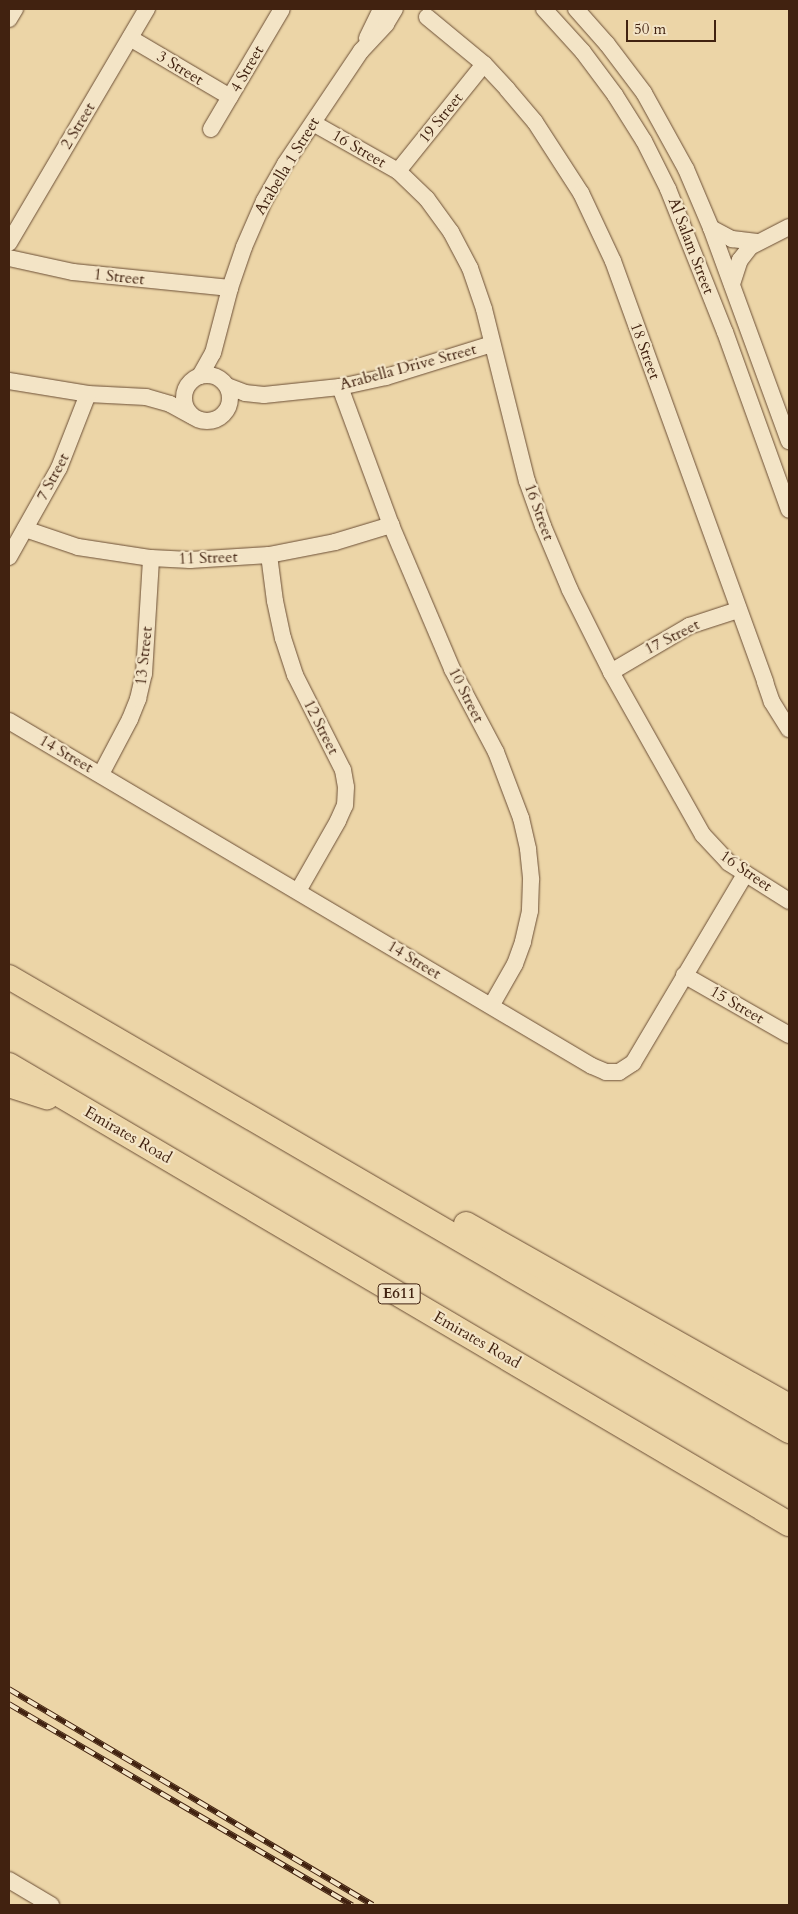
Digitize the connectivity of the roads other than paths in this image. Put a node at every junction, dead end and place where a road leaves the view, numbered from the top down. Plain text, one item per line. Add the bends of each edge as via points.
1 (15, 9) edge
2 (146, 9) edge
3 (282, 9) edge
4 (544, 9) edge
5 (576, 9) edge
6 (389, 10) edge
7 (427, 17) dead end
8 (9, 18) edge
9 (130, 38) junction
10 (484, 64) junction
11 (230, 97) junction
12 (313, 122) junction
13 (212, 129) dead end
14 (398, 171) junction
15 (789, 227) edge
16 (711, 228) junction
17 (757, 242) junction
18 (9, 243) edge
19 (9, 258) edge
20 (732, 284) junction
21 (230, 288) junction
22 (492, 344) junction
23 (215, 347) junction
24 (9, 381) edge
25 (194, 381) junction
26 (224, 384) junction
27 (340, 387) junction
28 (88, 394) junction
29 (264, 395) junction
30 (146, 397) junction
31 (227, 408) junction
32 (192, 416) junction
33 (789, 442) edge
34 (789, 510) edge
35 (391, 525) junction
36 (25, 528) junction
37 (269, 555) junction
38 (9, 557) edge
39 (151, 558) junction
40 (738, 610) junction
41 (611, 672) junction
42 (9, 720) edge
43 (789, 730) edge
44 (100, 774) junction
45 (745, 874) junction
46 (298, 891) junction
47 (789, 901) edge
48 (684, 974) junction
49 (9, 977) edge
50 (491, 1006) junction
51 (72, 1013) junction
52 (789, 1035) edge
53 (9, 1065) edge
54 (9, 1085) edge
55 (67, 1099) junction
56 (547, 1270) junction
57 (789, 1391) edge
58 (789, 1406) edge
59 (789, 1431) edge
60 (789, 1524) edge
61 (9, 1880) edge
62 (51, 1905) edge

1 - 8 street
2 - 9 street, 2 Street
3 - 11 street, 4 Street
4 - 34 street, Al Salam Street via 616,95 668,188 725,332
5 - 16 street, Al Salam Street via 644,93 686,169
6 - 12 street, Arabella 1 Street
7 - 10 street, 18 Street
9 - 11 street, 3 Street
9 - 18 street, 2 Street
10 - 14 street, 19 Street
10 - 40 street, 18 Street via 554,149 600,231
11 - 13 street, 4 Street
12 - 14 street, 16 Street
12 - 21 street, Arabella 1 Street via 264,201
14 - 22 street, 16 Street via 427,200 451,232 470,268
15 - 17 street
16 - 17 street via 732,239
16 - 20 street, Al Salam Street
17 - 20 street via 740,260
19 - 21 street, 1 Street via 73,272
20 - 33 street, Al Salam Street
21 - 23 street, Arabella 1 Street
22 - 27 street, Arabella Drive Street
22 - 41 street, 16 Street via 527,481 543,526 570,590
23 - 25 street, Arabella 1 Street via 208,366
23 - 26 street, Arabella 1 Street via 216,364
24 - 28 street
25 - 26 street via 215,377
25 - 30 street
25 - 32 street via 184,402
26 - 29 street via 245,393
26 - 31 street, Arabella 1 Street via 230,401
27 - 29 street, Arabella Drive Street
27 - 35 street, 10 Street
28 - 30 street
28 - 36 street, 7 Street via 59,468
29 - 31 street
30 - 32 street via 170,404
31 - 32 street via 212,421
35 - 37 street, 11 Street via 335,542
35 - 50 street, 10 Street via 452,669 503,768 528,849 530,912 523,942 505,985
36 - 38 street, 7 Street
36 - 39 street, 11 Street via 78,547
37 - 39 street, 11 Street via 190,560
37 - 46 street, 12 Street via 279,620 295,675 343,770 346,787 345,805 338,821
39 - 44 street, 13 Street via 144,674 130,719
40 - 41 street, 17 Street via 689,626
40 - 43 street, 18 Street via 772,702
41 - 45 street, 16 Street via 703,835
42 - 44 street, 14 Street
44 - 46 street, 14 Street
45 - 47 street, 16 Street
45 - 48 street, 14 Street
46 - 50 street, 14 Street
48 - 50 street, 14 Street via 633,1064 620,1072 606,1072 592,1066
48 - 52 street, 15 Street
49 - 51 highway
51 - 56 highway via 161,1052 204,1075
51 - 59 highway
53 - 55 highway, Emirates Road / E611
54 - 55 highway via 42,1096
55 - 60 highway, Emirates Road / E611
56 - 57 highway via 659,1320
56 - 58 highway
61 - 62 street

